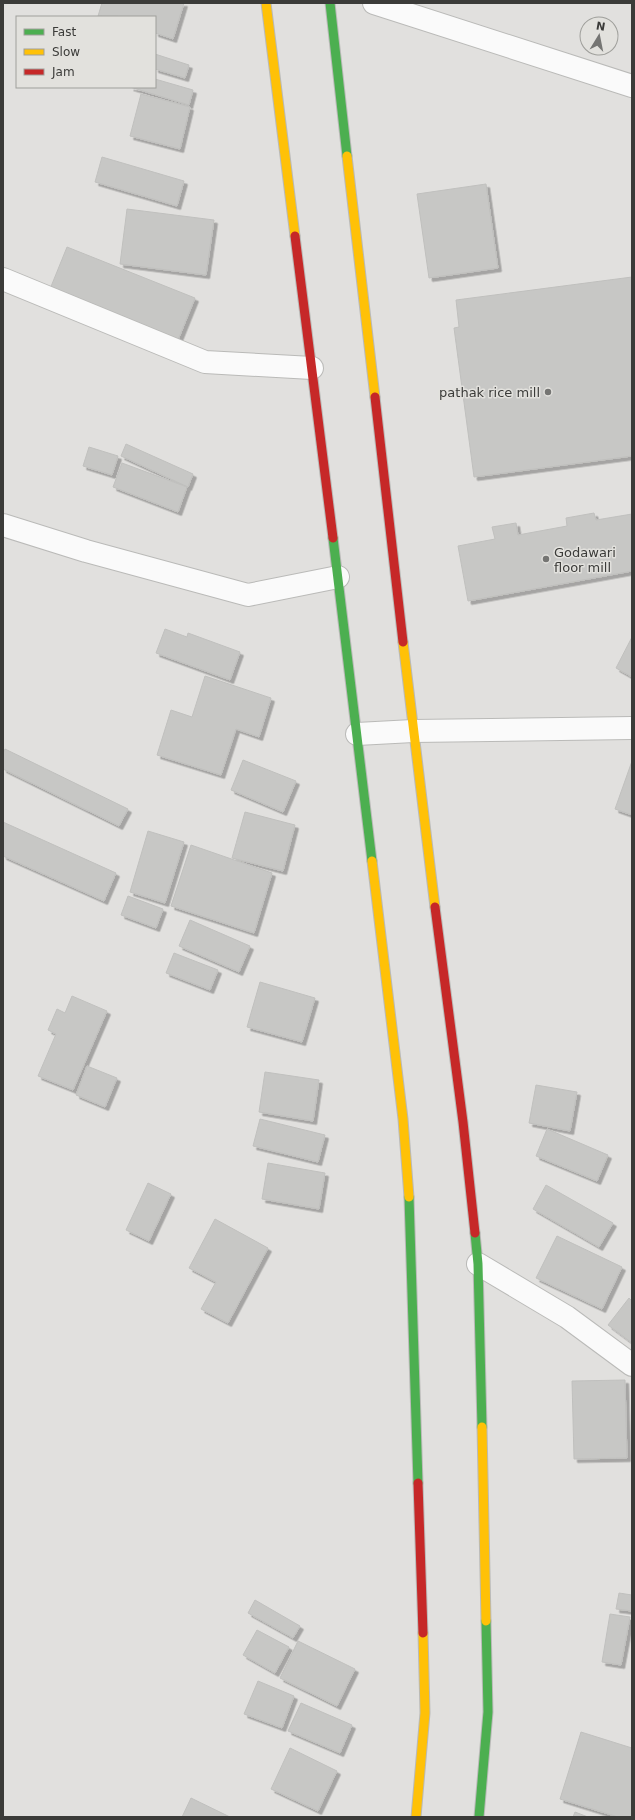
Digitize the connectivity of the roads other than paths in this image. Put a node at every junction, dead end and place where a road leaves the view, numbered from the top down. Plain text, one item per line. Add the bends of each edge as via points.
1 (330, 3) edge
2 (374, 3) edge
3 (266, 4) edge
4 (632, 86) edge
5 (3, 280) edge
6 (312, 368) junction
7 (3, 525) edge
8 (338, 576) junction
9 (632, 728) edge
10 (413, 731) junction
11 (357, 734) junction
12 (478, 1264) junction
13 (632, 1365) edge
14 (416, 1817) edge
15 (479, 1817) edge

1 - 10 highway
2 - 4 street
3 - 6 highway
5 - 6 street via 205,362
6 - 8 highway
7 - 8 street via 86,551 248,594
8 - 11 highway
9 - 10 street
10 - 11 street
10 - 12 highway via 463,1122
11 - 14 highway via 402,1118 410,1209 425,1713
12 - 13 street via 567,1317
12 - 15 highway via 488,1712

